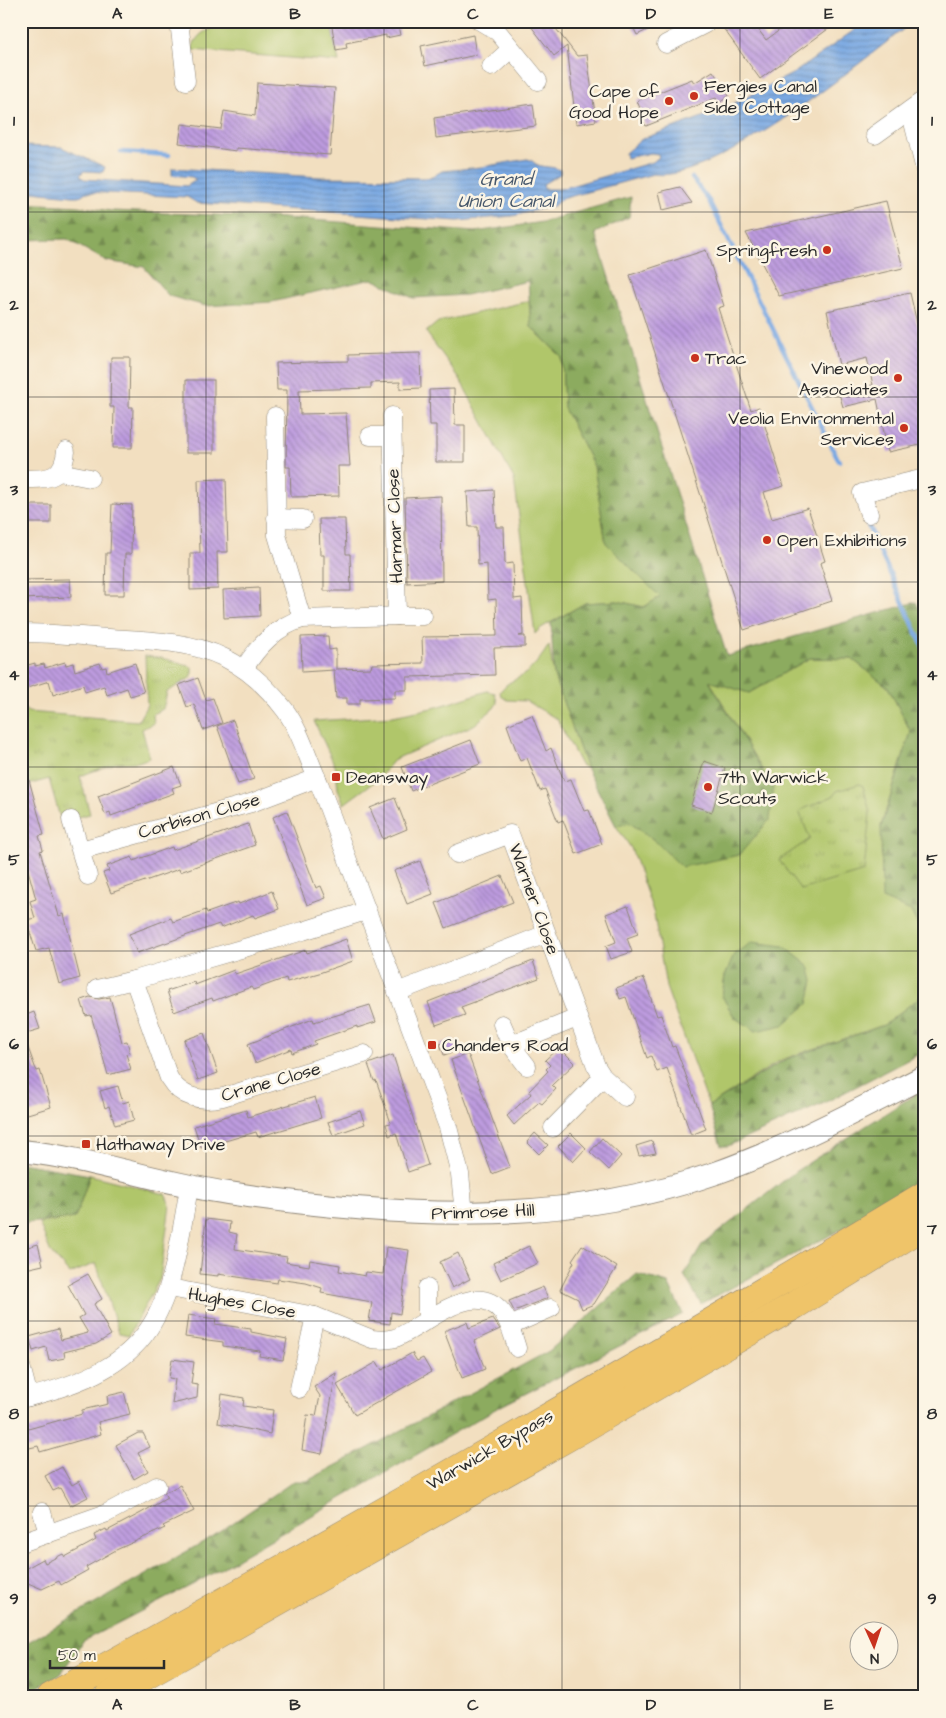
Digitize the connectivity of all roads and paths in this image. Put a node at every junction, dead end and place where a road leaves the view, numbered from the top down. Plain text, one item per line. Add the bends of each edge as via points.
1 (179, 21) edge
2 (480, 21) edge
3 (705, 24) dead end
4 (683, 27) edge
5 (666, 44) dead end
6 (511, 49) junction
7 (491, 67) dead end
8 (186, 81) dead end
9 (538, 82) dead end
10 (925, 99) edge
11 (910, 110) junction
12 (876, 135) dead end
13 (925, 170) edge
14 (275, 416) dead end
15 (392, 416) dead end
16 (370, 436) dead end
17 (392, 436) junction
18 (66, 451) dead end
19 (59, 472) junction
20 (90, 478) dead end
21 (925, 478) edge
22 (21, 479) edge
23 (869, 514) dead end
24 (276, 518) junction
25 (303, 519) dead end
26 (397, 616) junction
27 (423, 616) dead end
28 (302, 619) junction
29 (21, 633) edge
30 (244, 669) junction
31 (316, 778) junction
32 (71, 820) dead end
33 (81, 850) junction
34 (457, 854) dead end
35 (88, 876) dead end
36 (366, 911) junction
37 (546, 934) junction
38 (134, 980) junction
39 (97, 989) dead end
40 (397, 992) junction
41 (578, 1018) junction
42 (502, 1024) dead end
43 (511, 1045) junction
44 (364, 1054) dead end
45 (527, 1066) dead end
46 (925, 1076) edge
47 (603, 1078) junction
48 (625, 1097) dead end
49 (553, 1128) dead end
50 (21, 1151) edge
51 (190, 1187) junction
52 (925, 1196) edge
53 (464, 1214) junction
54 (925, 1225) edge
55 (170, 1288) junction
56 (428, 1288) dead end
57 (551, 1308) dead end
58 (315, 1316) junction
59 (427, 1320) junction
60 (510, 1326) junction
61 (517, 1348) dead end
62 (21, 1366) edge
63 (299, 1389) dead end
64 (25, 1398) edge
65 (156, 1486) dead end
66 (42, 1512) dead end
67 (48, 1534) junction
68 (21, 1543) edge
69 (51, 1697) edge
70 (108, 1697) edge

1 - 8 street
2 - 6 street via 498,32
3 - 4 street
4 - 5 street
6 - 7 street
6 - 9 street
10 - 11 street
11 - 12 street
11 - 13 street
14 - 24 street
15 - 17 street, Harmar Close
16 - 17 street
17 - 26 street, Harmar Close
18 - 19 street via 64,465
19 - 20 street
19 - 22 street via 44,479
21 - 23 street via 862,493
24 - 25 street
24 - 28 street via 279,544
26 - 27 street
26 - 28 street
28 - 30 street via 281,628 258,649
29 - 30 street via 171,643 202,649
30 - 31 street via 262,683 286,712 297,730
31 - 33 street, Corbison Close via 252,803
31 - 36 street
32 - 33 street
33 - 35 street
34 - 37 street, Warner Close via 510,834
36 - 38 street
36 - 40 street
37 - 40 street
37 - 41 street, Warner Close
38 - 39 street
38 - 44 street, Crane Close via 169,1078 176,1088 191,1097 205,1100 223,1097
40 - 53 street via 456,1153
41 - 43 street
41 - 47 street, Warner Close
42 - 43 street
43 - 45 street
46 - 53 street, Primrose Hill via 771,1152 697,1179 631,1196 565,1207
47 - 48 street, Warner Close
47 - 49 street
50 - 51 street, Primrose Hill via 86,1162
51 - 53 street, Primrose Hill via 291,1201
51 - 55 street
52 - 69 highway, Warwick Bypass via 560,1410
54 - 70 highway, Warwick Bypass via 584,1428
55 - 58 street, Hughes Close
55 - 64 street via 157,1317 126,1356 83,1381
56 - 59 street
57 - 60 street
58 - 59 street, Hughes Close via 380,1340 396,1338
58 - 63 street, Hughes Close
59 - 60 street, Hughes Close via 453,1305 474,1301 497,1308
60 - 61 street, Hughes Close
62 - 64 street
65 - 67 street via 107,1513
66 - 67 street
67 - 68 street

